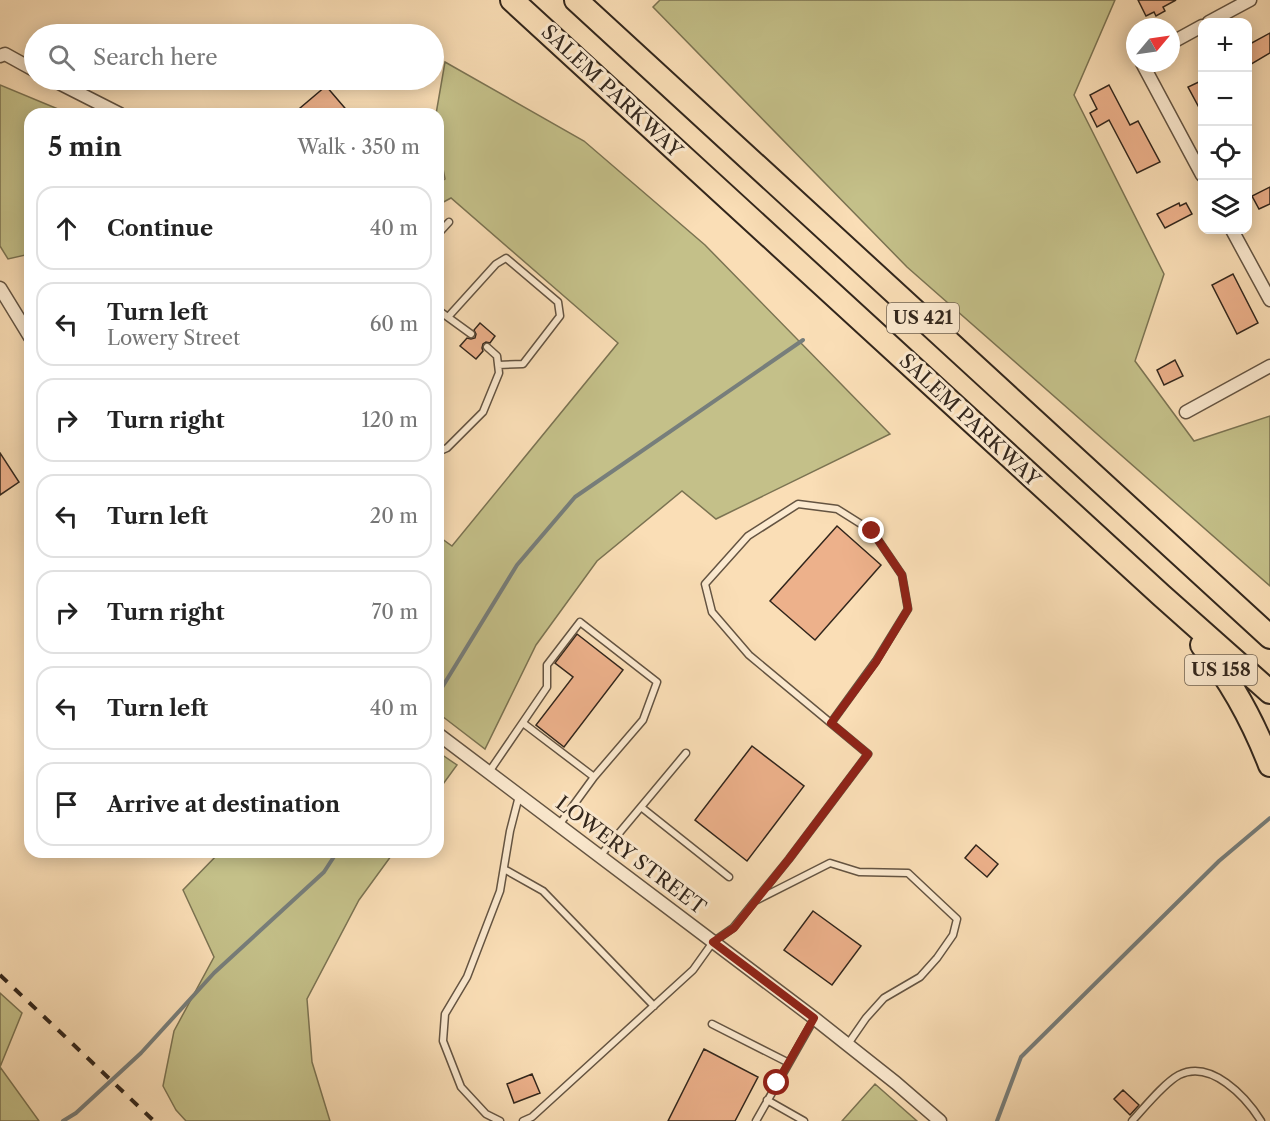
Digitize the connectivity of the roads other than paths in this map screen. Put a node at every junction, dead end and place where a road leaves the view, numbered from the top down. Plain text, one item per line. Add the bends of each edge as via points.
1 (512, 0) edge
2 (576, 0) edge
3 (1250, 0) edge
4 (1216, 18) edge
5 (1198, 29) edge
6 (1180, 38) edge
7 (0, 56) edge
8 (24, 64) edge
9 (1147, 72) edge
10 (73, 90) edge
11 (108, 108) edge
12 (1198, 166) edge
13 (449, 222) dead end
14 (444, 227) edge
15 (1234, 234) edge
16 (0, 288) edge
17 (1270, 300) edge
18 (444, 314) edge
19 (448, 317) junction
20 (24, 327) edge
21 (471, 334) dead end
22 (487, 347) dead end
23 (498, 365) junction
24 (1270, 366) edge
25 (1186, 412) dead end
26 (444, 449) edge
27 (1161, 595) junction
28 (1270, 637) edge
29 (1270, 692) edge
30 (523, 723) junction
31 (831, 723) junction
32 (444, 739) edge
33 (686, 753) dead end
34 (1270, 765) edge
35 (489, 773) junction
36 (594, 777) junction
37 (520, 796) junction
38 (641, 807) junction
39 (559, 825) junction
40 (600, 856) junction
41 (504, 869) junction
42 (729, 877) dead end
43 (755, 901) junction
44 (713, 942) junction
45 (654, 1006) junction
46 (814, 1018) junction
47 (712, 1024) dead end
48 (848, 1044) junction
49 (789, 1063) junction
50 (767, 1100) junction
51 (500, 1121) edge
52 (523, 1121) edge
53 (756, 1121) edge
54 (804, 1121) edge
55 (940, 1121) edge
56 (1132, 1121) edge
57 (1262, 1121) edge

1 - 27 highway, SALEM PARKWAY / US 421
2 - 28 highway, US 421
3 - 4 street
5 - 6 street
7 - 8 street via 5,54
9 - 12 street
10 - 11 street
13 - 14 lane
15 - 17 street
16 - 20 street
18 - 19 lane
19 - 21 lane
19 - 23 lane via 506,258 558,302 560,316 523,364
22 - 23 lane via 497,356
23 - 26 lane via 499,373 483,412
24 - 25 street
27 - 29 highway, SALEM PARKWAY / US 421
27 - 34 highway, US 158 via 1232,685
30 - 35 lane
30 - 36 lane
30 - 36 lane via 547,687 547,665 580,622 657,682 643,720
31 - 31 lane via 749,655 712,612 705,584 748,536 798,504 837,508 872,531 902,575 908,609 876,662
31 - 43 lane via 868,754
32 - 35 street, LOWERY STREET
33 - 38 lane
35 - 37 street, LOWERY STREET
36 - 39 lane
37 - 39 street, LOWERY STREET
37 - 41 lane
38 - 40 lane
38 - 42 lane
39 - 40 street, LOWERY STREET
40 - 44 street, LOWERY STREET
41 - 45 lane via 543,891
41 - 51 lane via 500,891 467,977 446,1014 443,1041 461,1087 486,1114
43 - 44 lane via 734,928
43 - 48 lane via 830,863 859,872 908,873 957,919 953,935 937,958 920,977 884,998
44 - 45 lane via 693,970
44 - 46 street, LOWERY STREET
45 - 52 lane
46 - 48 street, LOWERY STREET
46 - 49 lane
47 - 49 lane
48 - 55 street, LOWERY STREET
49 - 50 lane
50 - 53 lane
50 - 54 lane
56 - 57 lane via 1168,1083 1189,1072 1214,1076 1227,1083

